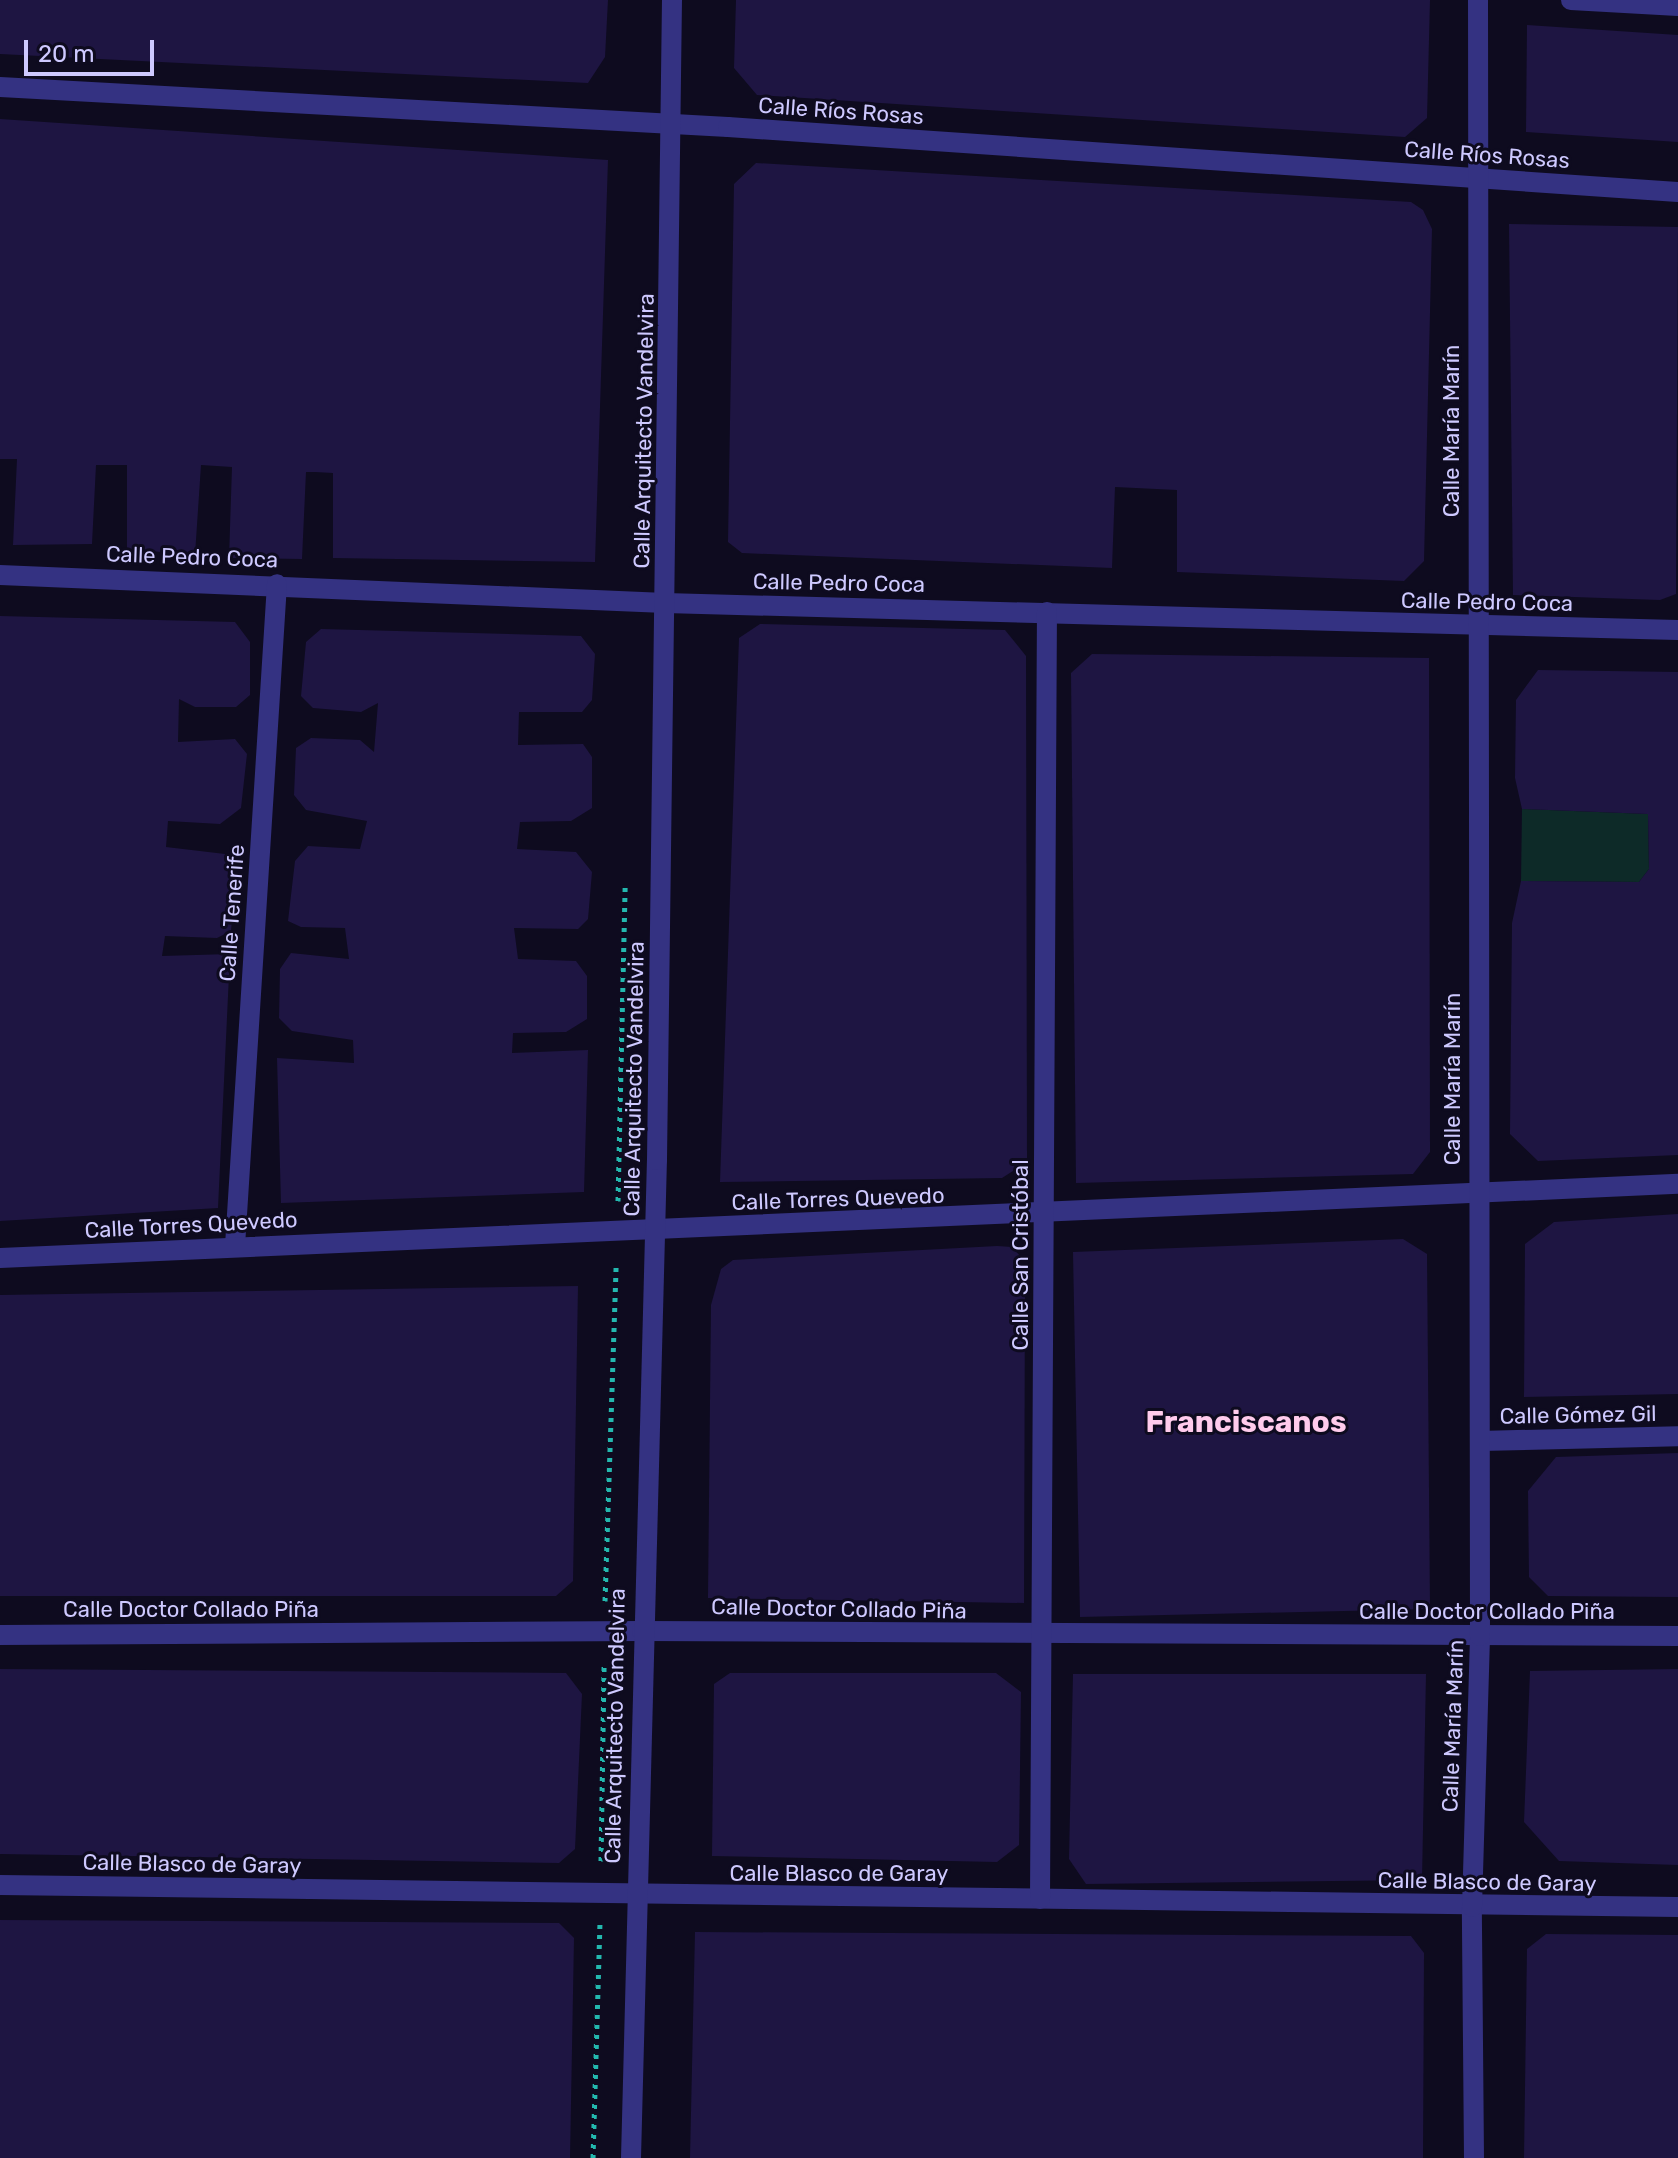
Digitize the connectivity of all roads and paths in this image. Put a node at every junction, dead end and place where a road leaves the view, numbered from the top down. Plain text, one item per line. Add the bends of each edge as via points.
1 (672, 0) edge
2 (1478, 0) edge
3 (1571, 0) edge
4 (1678, 6) edge
5 (0, 87) edge
6 (671, 124) junction
7 (1476, 178) junction
8 (1678, 192) edge
9 (0, 575) edge
10 (277, 584) junction
11 (665, 603) junction
12 (1047, 612) junction
13 (1476, 627) junction
14 (1678, 630) edge
15 (625, 870) dead end
16 (1678, 1184) edge
17 (1478, 1190) junction
18 (1044, 1214) junction
19 (655, 1231) junction
20 (617, 1232) junction
21 (235, 1246) junction
22 (0, 1258) edge
23 (1678, 1436) edge
24 (1480, 1441) junction
25 (604, 1631) junction
26 (642, 1631) junction
27 (0, 1635) edge
28 (1044, 1636) junction
29 (1480, 1636) junction
30 (1678, 1636) edge
31 (0, 1885) edge
32 (601, 1896) junction
33 (635, 1897) junction
34 (1040, 1899) junction
35 (1472, 1907) junction
36 (1678, 1907) edge
37 (593, 2158) edge
38 (631, 2158) edge
39 (1474, 2158) edge

1 - 6 street, Calle Arquitecto Vandelvira
2 - 7 street, Calle María Marín
3 - 4 street
5 - 6 street, Calle Ríos Rosas
6 - 7 street, Calle Ríos Rosas
6 - 11 street, Calle Arquitecto Vandelvira
7 - 8 street, Calle Ríos Rosas
7 - 13 street, Calle María Marín
9 - 10 street, Calle Pedro Coca
10 - 11 street, Calle Pedro Coca
10 - 21 street, Calle Tenerife
11 - 12 street, Calle Pedro Coca
11 - 19 street, Calle Arquitecto Vandelvira
12 - 13 street, Calle Pedro Coca
12 - 18 street, Calle San Cristóbal
13 - 14 street, Calle Pedro Coca
13 - 17 street, Calle María Marín
15 - 20 path
16 - 17 street, Calle Torres Quevedo
17 - 18 street, Calle Torres Quevedo
17 - 24 street, Calle María Marín
18 - 19 street, Calle Torres Quevedo
18 - 28 street, Calle San Cristóbal
19 - 20 street, Calle Torres Quevedo
19 - 26 street, Calle Arquitecto Vandelvira
20 - 21 street, Calle Torres Quevedo
20 - 25 path
21 - 22 street, Calle Torres Quevedo
23 - 24 street, Calle Gómez Gil
24 - 29 street, Calle María Marín
25 - 26 street, Calle Doctor Collado Piña
25 - 27 street, Calle Doctor Collado Piña
25 - 32 path
26 - 28 street, Calle Doctor Collado Piña
26 - 33 street, Calle Arquitecto Vandelvira
28 - 29 street, Calle Doctor Collado Piña
28 - 34 street, Calle San Cristóbal
29 - 30 street, Calle Doctor Collado Piña
29 - 35 street, Calle María Marín
31 - 32 street, Calle Blasco de Garay
32 - 33 street, Calle Blasco de Garay
32 - 37 path
33 - 34 street, Calle Blasco de Garay
33 - 38 street, Calle Arquitecto Vandelvira
34 - 35 street, Calle Blasco de Garay
35 - 36 street, Calle Blasco de Garay
35 - 39 street, Calle María Marín

